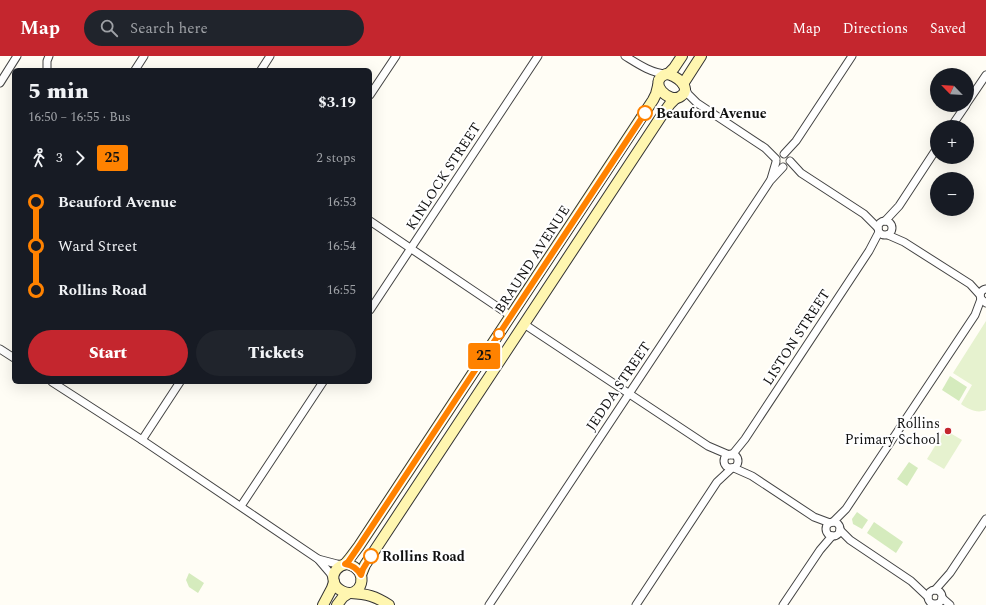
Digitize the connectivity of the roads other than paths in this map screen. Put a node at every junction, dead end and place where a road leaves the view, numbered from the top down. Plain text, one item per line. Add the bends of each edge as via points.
1 (17, 56) edge
2 (144, 56) edge
3 (270, 56) edge
4 (396, 56) edge
5 (538, 56) edge
6 (625, 56) edge
7 (682, 56) edge
8 (701, 56) edge
9 (852, 56) edge
10 (642, 67) junction
11 (138, 68) edge
12 (261, 68) edge
13 (667, 74) junction
14 (986, 75) edge
15 (0, 83) edge
16 (658, 85) junction
17 (684, 85) junction
18 (372, 92) edge
19 (974, 92) edge
20 (677, 98) junction
21 (697, 104) junction
22 (930, 159) edge
23 (783, 160) junction
24 (864, 214) junction
25 (372, 222) edge
26 (888, 224) junction
27 (882, 233) junction
28 (904, 242) junction
29 (410, 248) junction
30 (984, 297) edge
31 (372, 307) edge
32 (511, 316) junction
33 (524, 324) junction
34 (0, 349) edge
35 (12, 357) edge
36 (57, 384) edge
37 (179, 384) edge
38 (322, 384) edge
39 (629, 393) junction
40 (142, 440) junction
41 (708, 446) junction
42 (734, 457) junction
43 (724, 463) junction
44 (733, 468) junction
45 (752, 476) junction
46 (717, 482) junction
47 (241, 506) junction
48 (986, 519) edge
49 (833, 530) junction
50 (318, 558) junction
51 (344, 565) junction
52 (361, 576) junction
53 (333, 580) junction
54 (350, 593) junction
55 (378, 598) junction
56 (935, 599) edge
57 (323, 605) edge
58 (337, 605) edge
59 (389, 605) edge
60 (489, 605) edge
61 (636, 605) edge
62 (783, 605) edge
63 (950, 605) edge

1 - 15 street
2 - 11 street
3 - 12 street
4 - 18 street
5 - 29 street, KINLOCK STREET
6 - 10 street
7 - 13 street
8 - 17 street
9 - 23 street, JEDDA STREET
10 - 13 street
10 - 16 street
13 - 16 street via 660,78
13 - 17 street
14 - 19 street
16 - 20 street via 665,94
16 - 32 street, BRAUND AVENUE via 653,100
17 - 20 street via 684,94
17 - 21 street
20 - 21 street
20 - 33 street, BRAUND AVENUE via 668,106
21 - 23 street
22 - 26 street
23 - 24 street
23 - 39 street, JEDDA STREET
24 - 26 street
24 - 27 street
25 - 29 street
26 - 27 street via 891,232
26 - 27 street via 879,224
26 - 28 street
27 - 28 street
27 - 42 street, LISTON STREET
28 - 30 street via 970,284
29 - 31 street, KINLOCK STREET
29 - 32 street
30 - 49 street via 975,315
32 - 33 street
32 - 51 street, BRAUND AVENUE
33 - 39 street
33 - 52 street, BRAUND AVENUE via 365,565
34 - 35 street
36 - 40 street
37 - 40 street
38 - 47 street
39 - 41 street
39 - 60 street, JEDDA STREET
40 - 47 street
41 - 42 street
41 - 43 street
42 - 43 street via 725,458
42 - 44 street via 737,465
42 - 45 street
43 - 44 street via 727,467
43 - 46 street
44 - 45 street
44 - 46 street
45 - 49 street
46 - 61 street
47 - 50 street
48 - 56 street
49 - 56 street
49 - 62 street
50 - 51 street
50 - 53 street
51 - 52 street via 351,565
51 - 53 street via 336,570
52 - 54 street via 360,586
52 - 55 street
53 - 54 street via 340,590
53 - 57 street via 332,588
54 - 55 street
54 - 58 street
55 - 59 street
56 - 63 street

